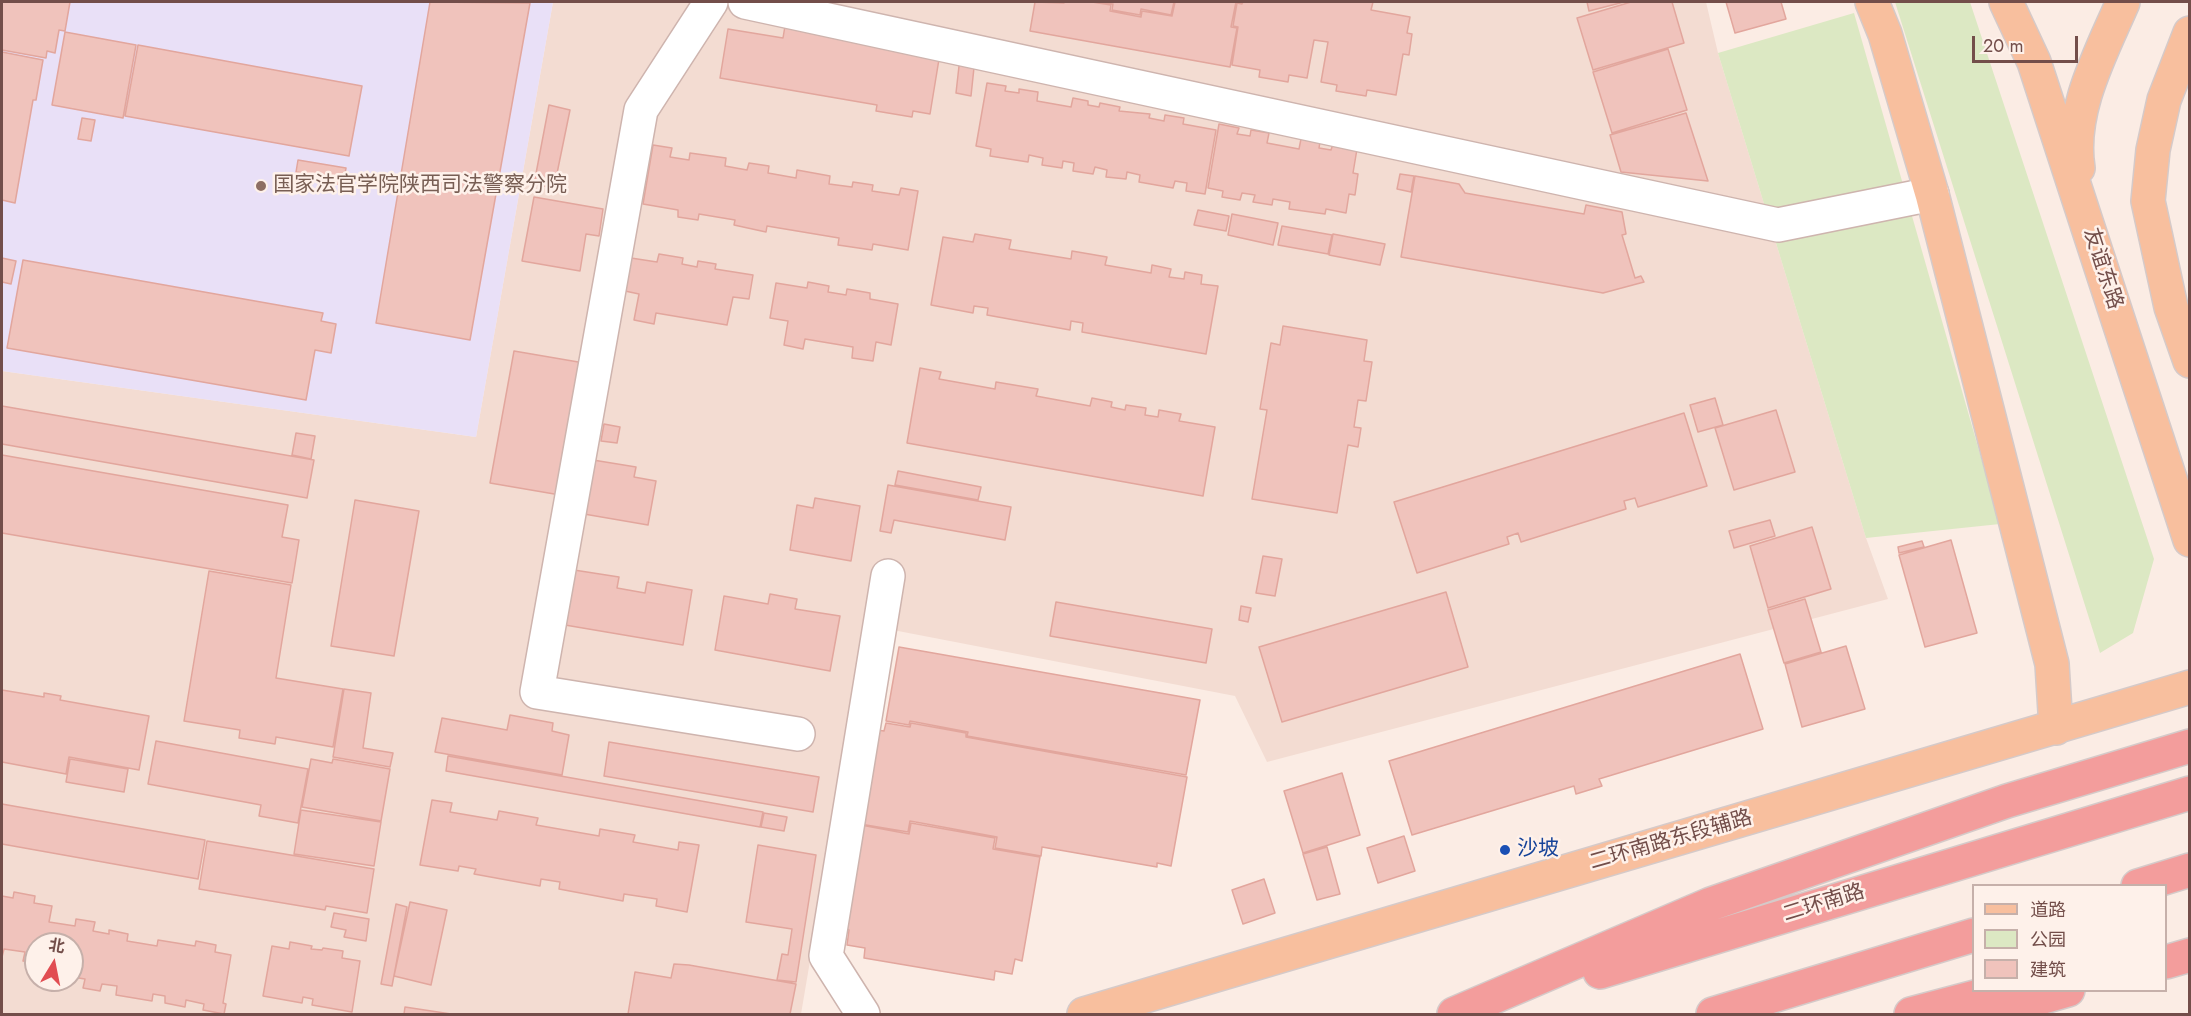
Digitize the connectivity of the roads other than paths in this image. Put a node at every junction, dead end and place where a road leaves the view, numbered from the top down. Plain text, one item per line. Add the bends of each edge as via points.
1 (711, 2) edge
2 (745, 2) edge
3 (1872, 2) edge
4 (2006, 2) edge
5 (2123, 2) edge
6 (2190, 33) edge
7 (1932, 194) junction
8 (2085, 218) junction
9 (2190, 361) edge
10 (2190, 540) edge
11 (888, 576) dead end
12 (2190, 687) edge
13 (2056, 728) junction
14 (798, 734) dead end
15 (2190, 746) edge
16 (2190, 793) edge
17 (2190, 870) edge
18 (2141, 884) edge
19 (1972, 936) edge
20 (2190, 937) edge
21 (2167, 944) edge
22 (2190, 956) edge
23 (2167, 962) edge
24 (1994, 992) edge
25 (2061, 992) edge
26 (863, 1014) edge
27 (1084, 1014) edge
28 (1454, 1014) edge
29 (1458, 1014) edge
30 (1713, 1014) edge
31 (1911, 1014) edge
32 (1984, 1014) edge

1 - 14 street via 641,110 537,692
2 - 7 street via 1778,225
3 - 7 main road
4 - 8 main road, 友谊东路 via 2034,62
5 - 8 main road via 2088,87 2077,134
6 - 9 main road via 2164,100 2153,150 2148,201 2171,307
7 - 13 main road via 2052,664
8 - 10 main road, 友谊东路
11 - 26 street via 826,956
12 - 13 main road, 二环南路东段辅路
13 - 27 main road, 二环南路东段辅路
15 - 28 highway via 2007,801 1711,904
16 - 29 highway, 二环南路
17 - 18 highway
19 - 30 highway
20 - 21 highway
22 - 23 highway
24 - 31 highway
25 - 32 highway

